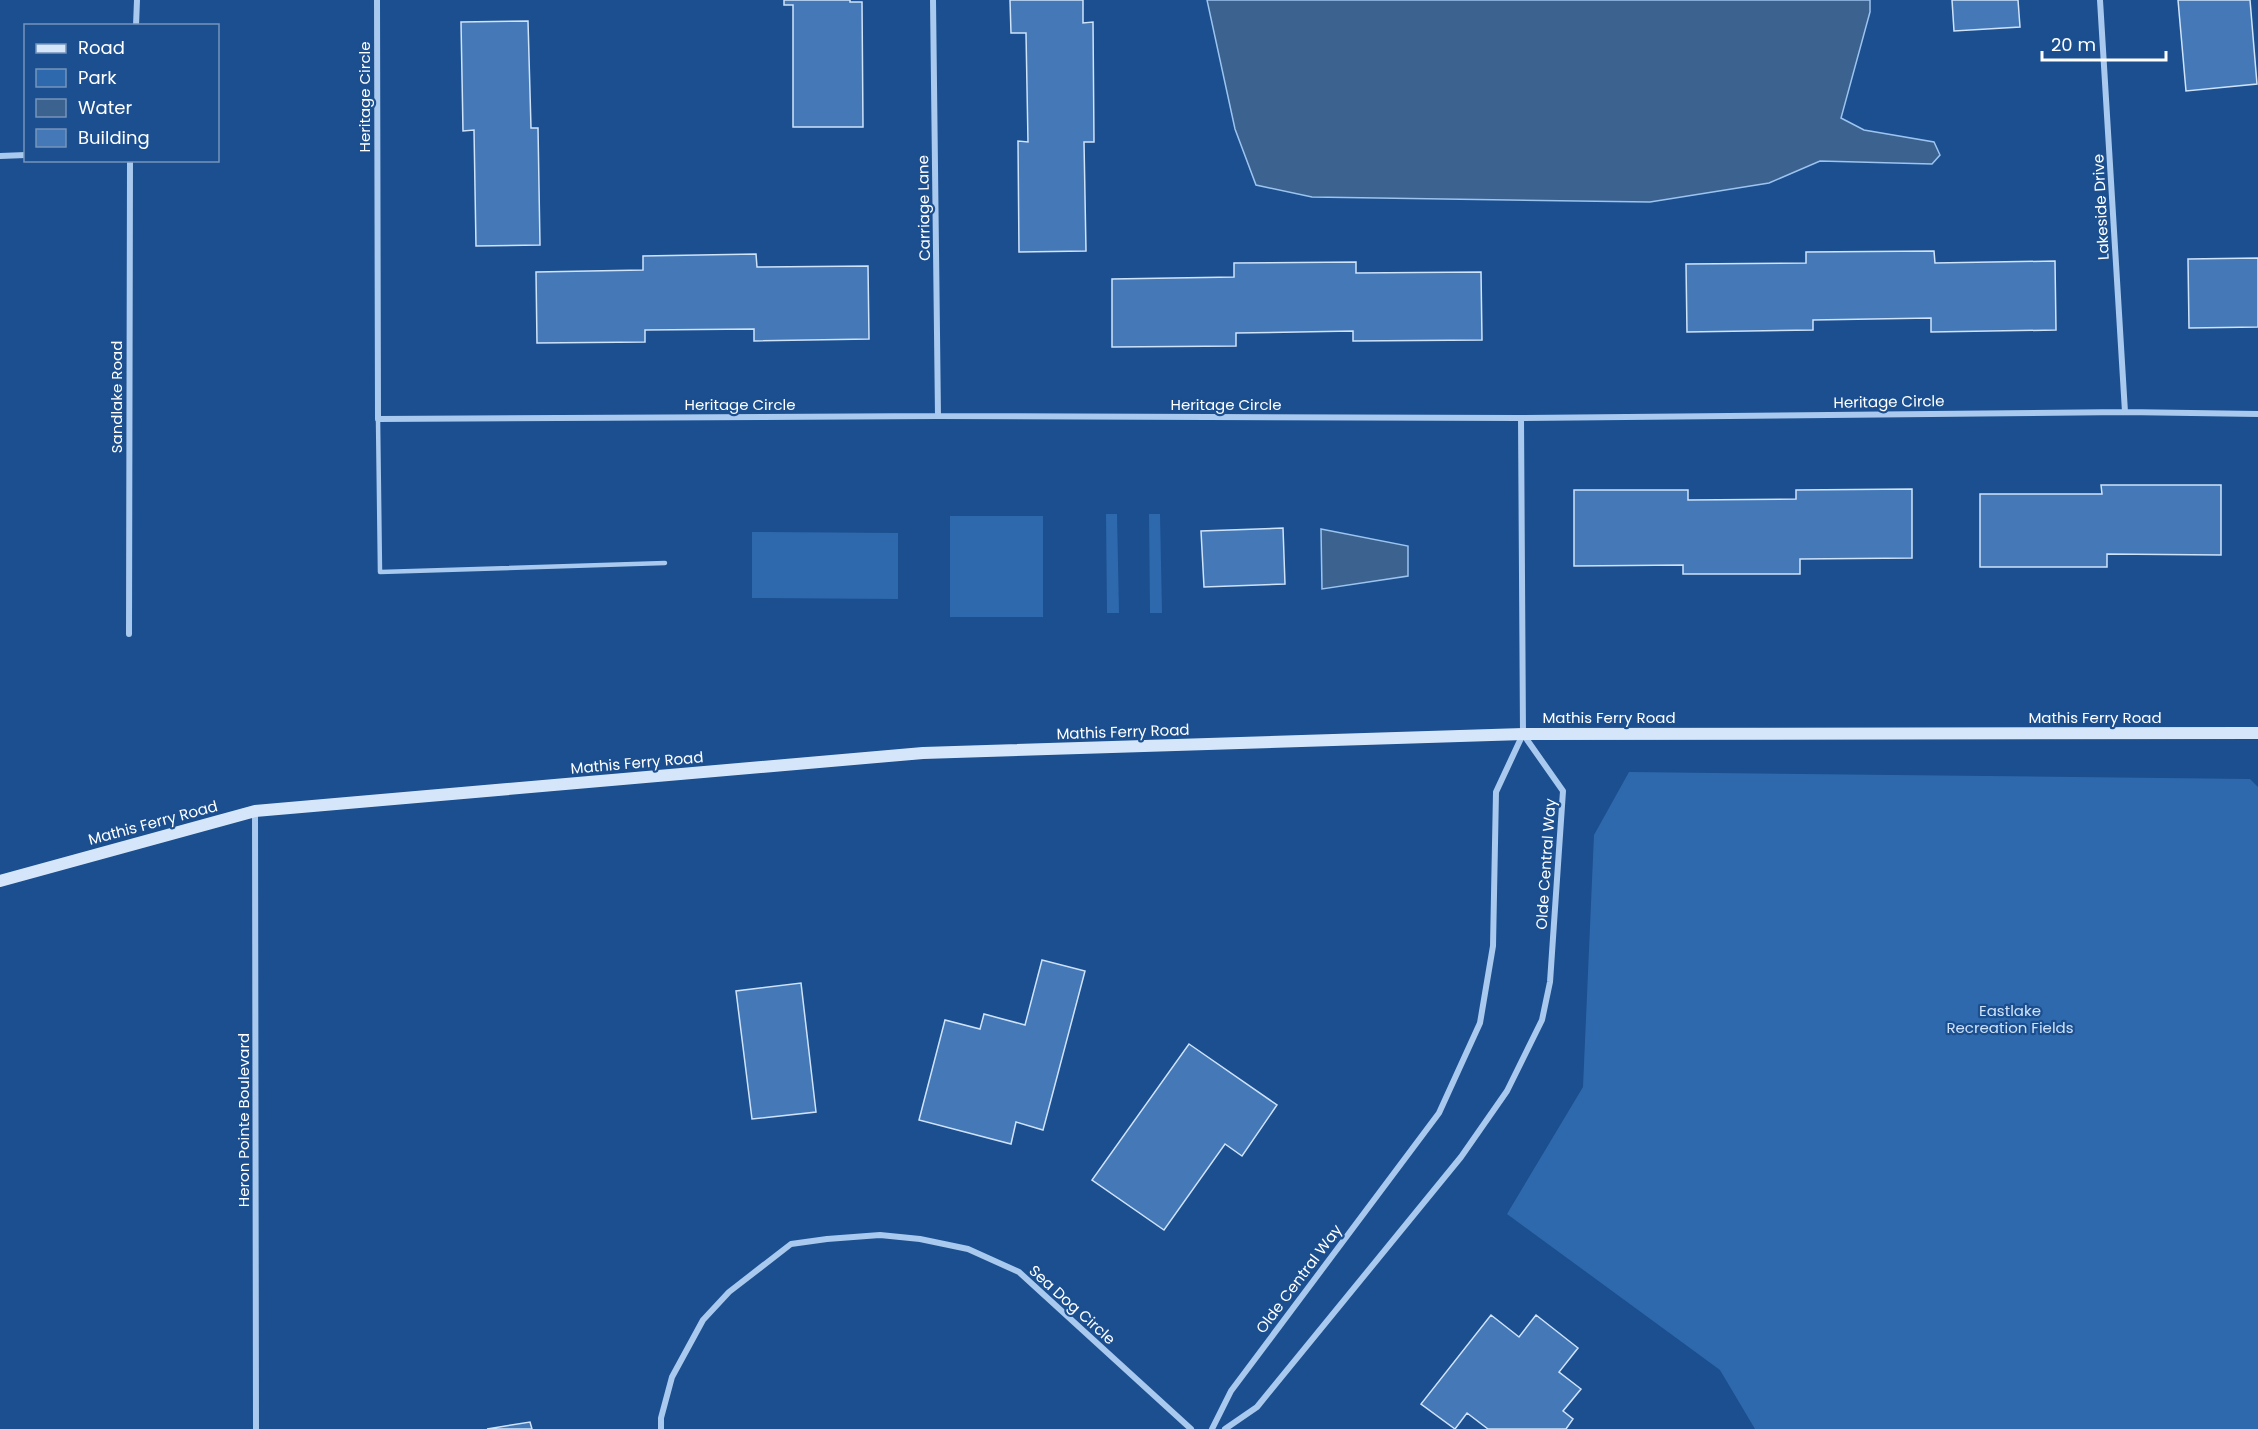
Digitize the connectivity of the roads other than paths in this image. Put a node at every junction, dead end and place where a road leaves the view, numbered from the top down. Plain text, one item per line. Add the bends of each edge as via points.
1 (137, 0) edge
2 (377, 0) edge
3 (933, 0) edge
4 (2100, 0) edge
5 (136, 24) edge
6 (24, 155) edge
7 (0, 156) edge
8 (130, 162) edge
9 (2125, 412) junction
10 (2258, 414) edge
11 (938, 416) junction
12 (1521, 418) junction
13 (378, 419) junction
14 (665, 563) dead end
15 (129, 634) dead end
16 (2258, 733) edge
17 (1523, 734) junction
18 (255, 811) junction
19 (0, 881) edge
20 (256, 1429) edge
21 (661, 1429) edge
22 (1191, 1429) edge
23 (1212, 1429) edge
24 (1225, 1429) edge

1 - 5 street
2 - 13 street, Heritage Circle
3 - 11 street, Carriage Lane
4 - 9 street, Lakeside Drive
6 - 7 street
8 - 15 street, Sandlake Road
9 - 10 street, Heritage Circle
9 - 12 street, Heritage Circle
11 - 12 street, Heritage Circle
11 - 13 street, Heritage Circle
12 - 17 street
13 - 14 lane via 380,572
16 - 17 main road, Mathis Ferry Road
17 - 18 main road, Mathis Ferry Road via 923,753
17 - 23 street, Olde Central Way via 1496,792 1493,946 1480,1023 1439,1113 1230,1391
17 - 24 street, Olde Central Way via 1563,791 1550,982 1542,1020 1507,1091 1461,1157 1257,1407
18 - 19 main road, Mathis Ferry Road
18 - 20 street, Heron Pointe Boulevard
21 - 22 street, Sea Dog Circle via 672,1377 703,1320 729,1292 791,1244 880,1235 968,1249 1020,1272

